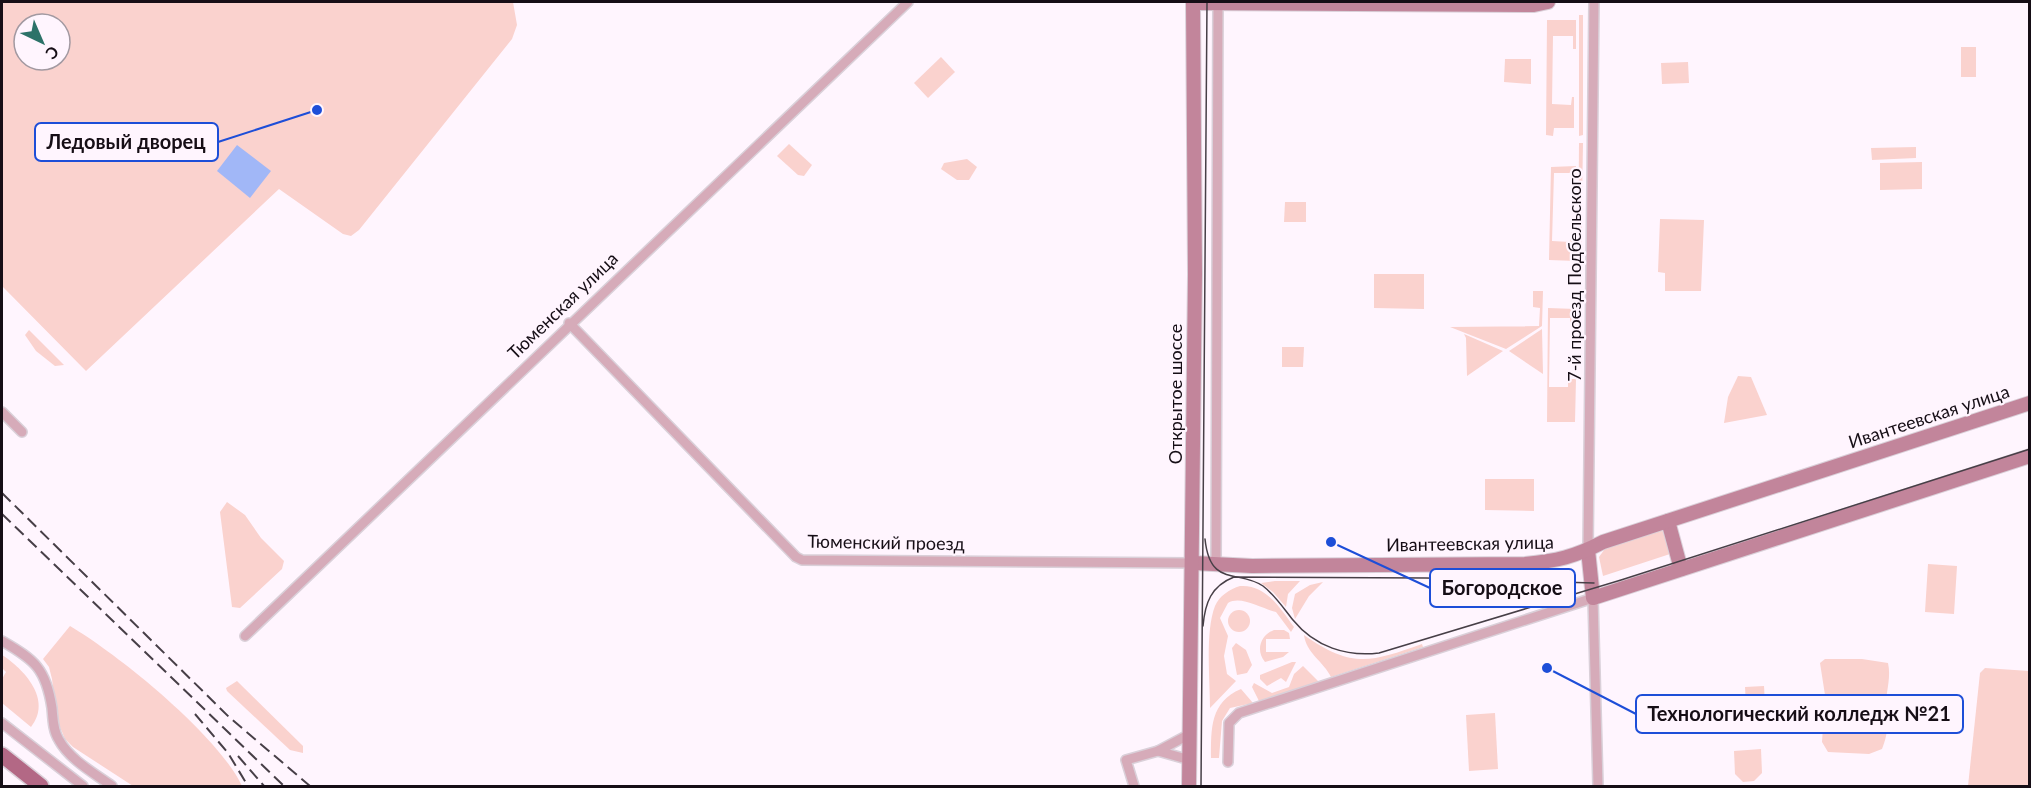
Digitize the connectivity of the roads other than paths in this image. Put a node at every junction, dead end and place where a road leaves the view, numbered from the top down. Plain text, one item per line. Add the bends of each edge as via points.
1 (908, 2) edge
2 (1193, 2) edge
3 (1548, 2) edge
4 (1594, 2) edge
5 (1218, 3) edge
6 (568, 323) junction
7 (2030, 403) edge
8 (2, 412) edge
9 (22, 432) dead end
10 (2030, 456) edge
11 (1668, 521) junction
12 (1588, 549) junction
13 (1194, 563) junction
14 (1216, 564) junction
15 (1681, 569) junction
16 (1593, 598) junction
17 (244, 636) dead end
18 (2, 641) edge
19 (2, 723) edge
20 (1190, 734) junction
21 (1158, 751) junction
22 (2, 755) edge
23 (1190, 760) junction
24 (1228, 762) dead end
25 (41, 786) edge
26 (83, 786) edge
27 (112, 786) edge
28 (1134, 786) edge
29 (1190, 786) edge
30 (1598, 786) edge

1 - 6 street, Тюменская улица
2 - 5 street
2 - 13 street, Открытое шоссе
3 - 5 street
4 - 12 street, 7-й проезд Подбельского
5 - 14 street
6 - 13 street, Тюменский проезд via 796,557
6 - 17 street, Тюменская улица
7 - 11 street, Ивантеевская улица
8 - 9 street
10 - 15 street
11 - 12 street, Ивантеевская улица
11 - 15 street
12 - 14 street, Ивантеевская улица via 1562,560 1525,564
12 - 16 street
13 - 14 street, Ивантеевская улица
13 - 20 street, Открытое шоссе
15 - 16 street
16 - 24 street via 1234,716 1229,723
16 - 30 street
18 - 27 street via 24,653 43,674 55,731 62,745
19 - 26 street
20 - 21 street
20 - 23 street, Открытое шоссе
21 - 23 street
21 - 28 street via 1125,760
22 - 25 main road
23 - 29 street, Открытое шоссе

